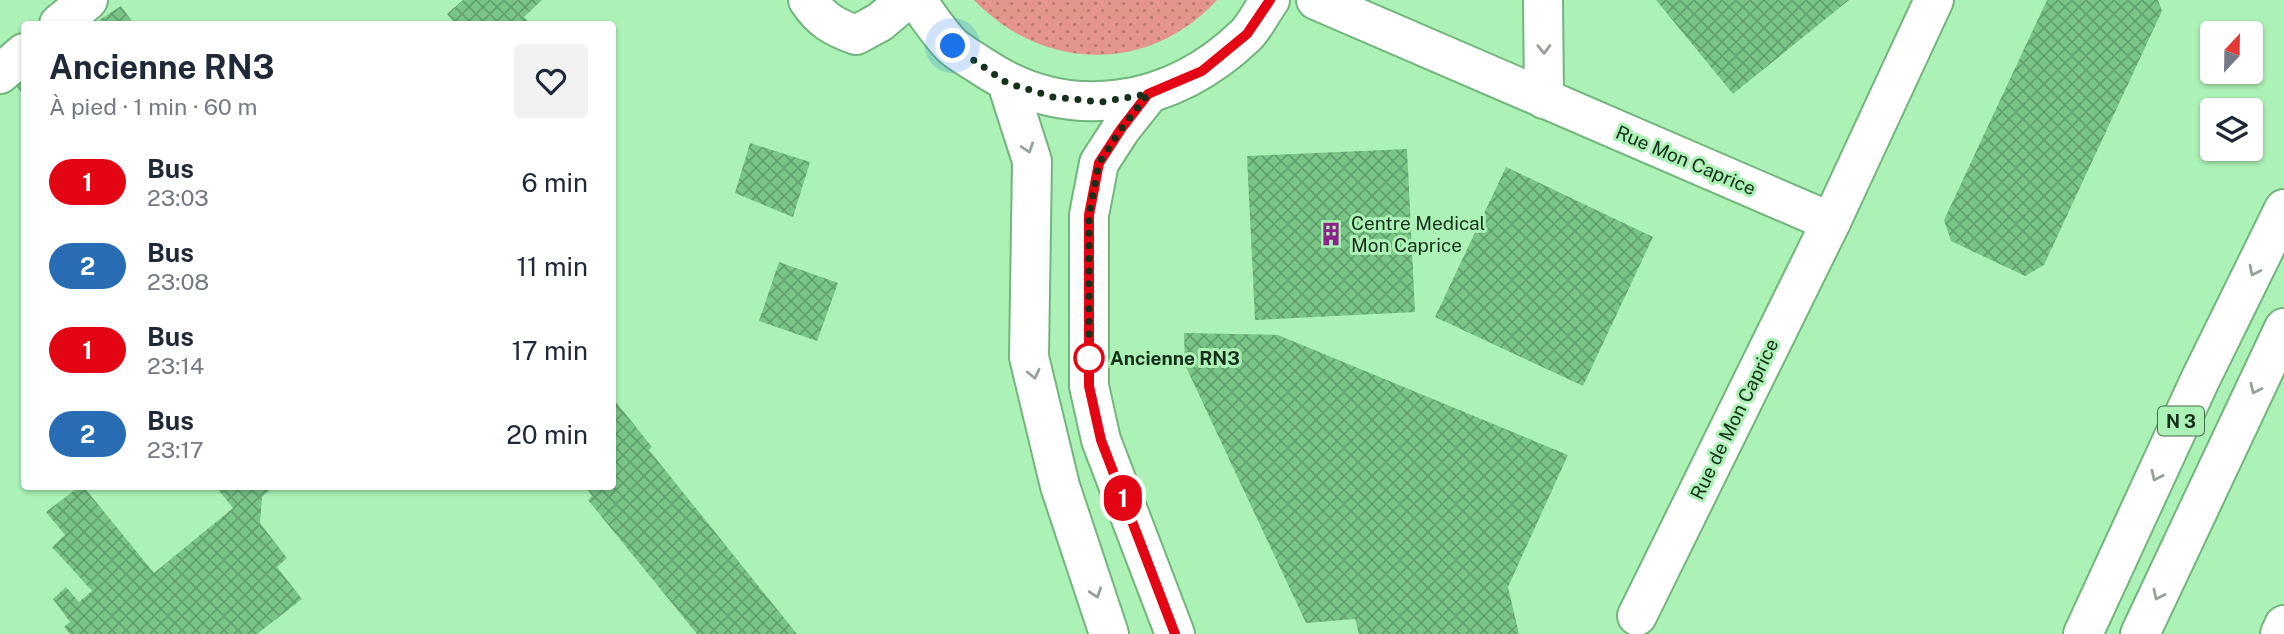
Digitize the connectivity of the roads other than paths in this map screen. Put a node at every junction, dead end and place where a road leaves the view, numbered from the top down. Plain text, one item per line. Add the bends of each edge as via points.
1 (88, 0) edge
2 (808, 0) edge
3 (906, 0) edge
4 (916, 0) edge
5 (1270, 0) edge
6 (1316, 0) edge
7 (1543, 0) edge
8 (1934, 0) edge
9 (63, 21) edge
10 (21, 56) edge
11 (0, 74) edge
12 (1007, 83) junction
13 (1148, 94) junction
14 (1544, 99) junction
15 (2284, 209) edge
16 (1831, 222) junction
17 (2284, 328) edge
18 (1637, 616) dead end
19 (2284, 625) edge
20 (1109, 634) edge
21 (1175, 634) edge
22 (2083, 634) edge
23 (2140, 634) edge
24 (2280, 634) edge

1 - 9 main road
2 - 3 main road via 834,27 856,34 880,22
4 - 12 main road via 953,46
5 - 13 main road via 1247,34 1202,71
6 - 14 main road, Rue Mon Caprice
7 -> 14 main road
8 - 16 main road
10 - 11 main road
12 - 13 main road via 1053,97 1101,102
12 -> 20 main road via 1032,162 1029,357 1060,486
13 - 21 main road via 1099,163 1089,215 1089,386 1101,440
14 - 16 main road, Rue Mon Caprice
15 -> 22 main road, N 3
16 - 18 main road, Rue de Mon Caprice
17 -> 23 main road, N 3
19 - 24 main road

